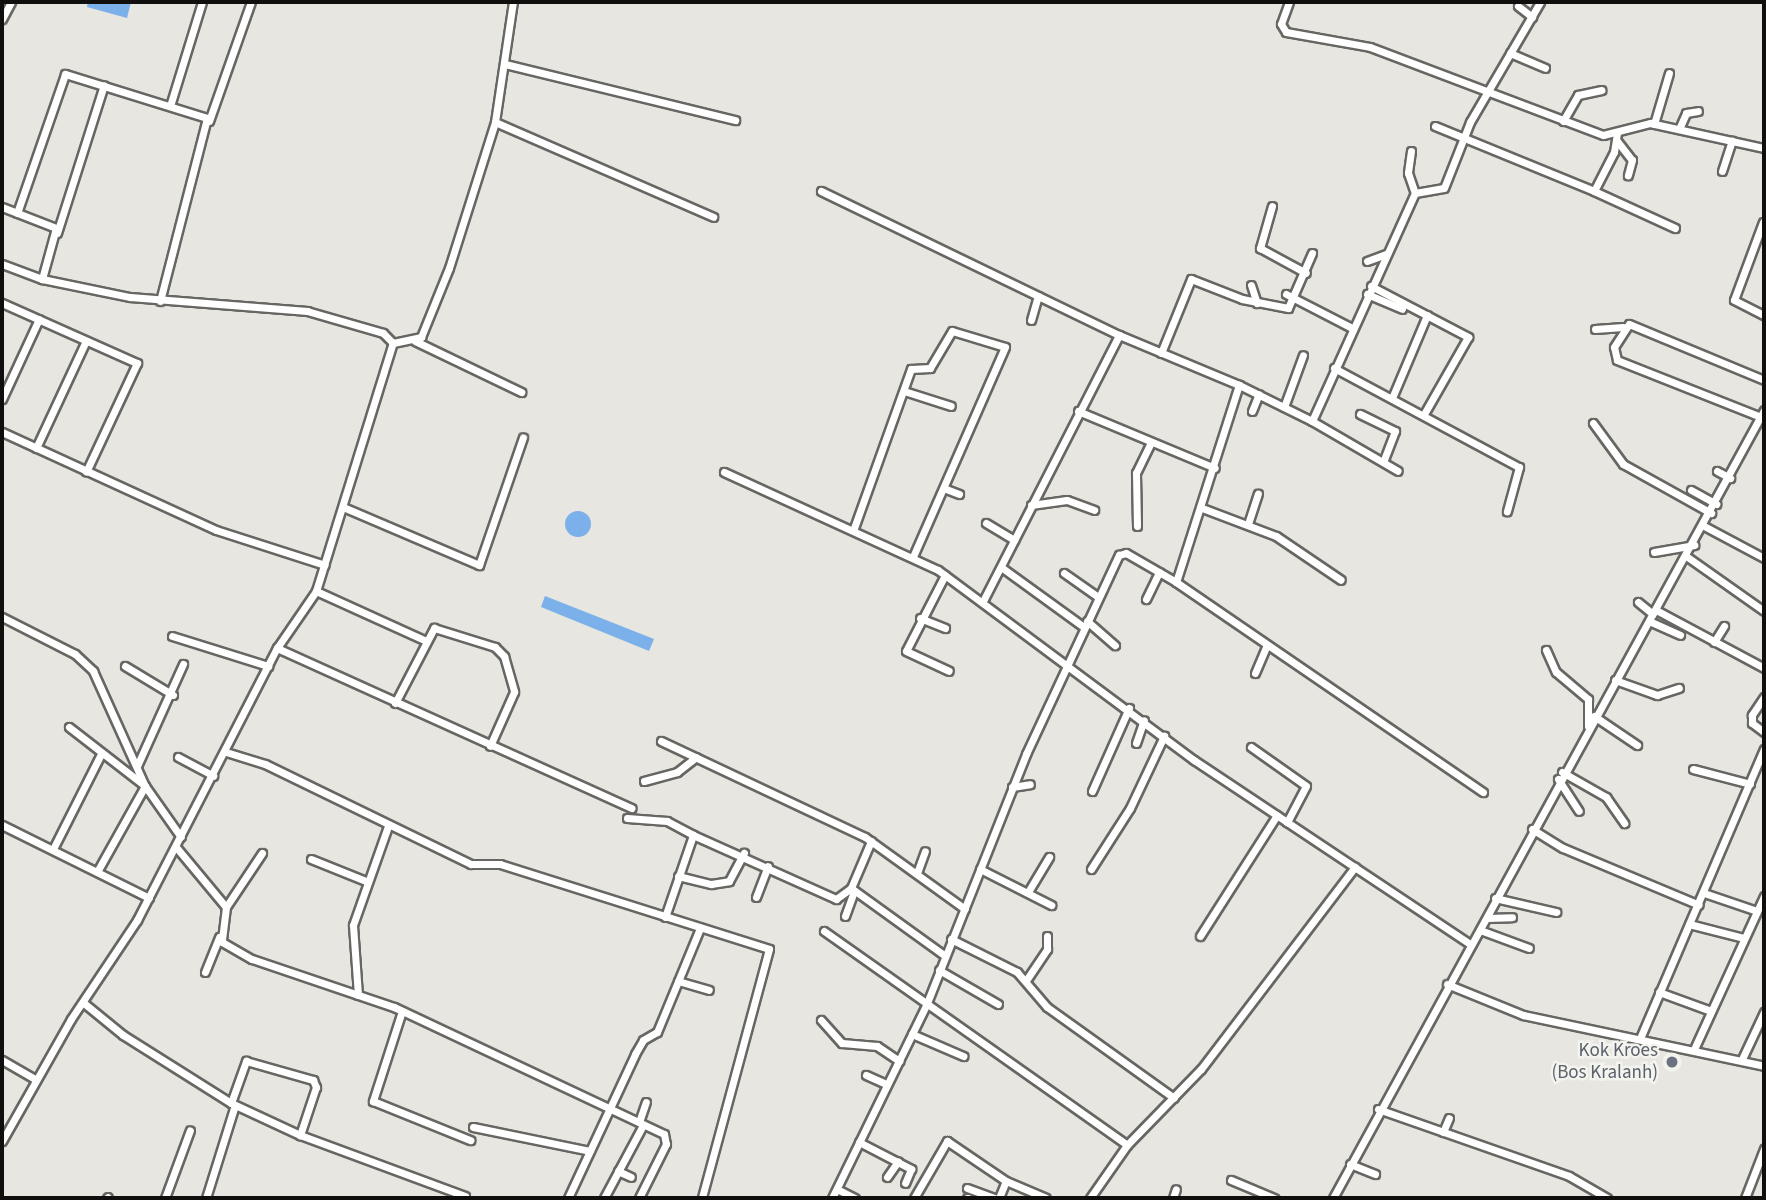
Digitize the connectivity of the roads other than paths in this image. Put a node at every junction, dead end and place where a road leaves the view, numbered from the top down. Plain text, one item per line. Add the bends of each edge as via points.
1 (11, 2) edge
2 (202, 2) edge
3 (251, 2) edge
4 (513, 2) edge
5 (1289, 2) edge
6 (1540, 2) edge
7 (1518, 6) dead end
8 (1532, 17) junction
9 (2, 19) edge
10 (1510, 54) junction
11 (505, 64) junction
12 (1545, 68) dead end
13 (1669, 73) dead end
14 (104, 85) junction
15 (1601, 90) dead end
16 (1489, 91) junction
17 (170, 106) junction
18 (1698, 111) dead end
19 (735, 120) dead end
20 (209, 121) junction
21 (495, 121) junction
22 (1563, 121) junction
23 (1654, 124) junction
24 (1435, 126) dead end
25 (1679, 129) junction
26 (1617, 132) junction
27 (1464, 138) junction
28 (1617, 141) junction
29 (1731, 141) junction
30 (1764, 148) edge
31 (1411, 151) dead end
32 (1723, 171) dead end
33 (1628, 175) dead end
34 (821, 191) dead end
35 (1594, 191) junction
36 (1415, 193) junction
37 (1272, 206) dead end
38 (2, 207) edge
39 (17, 213) junction
40 (713, 217) dead end
41 (1763, 222) edge
42 (1675, 228) dead end
43 (57, 233) junction
44 (1312, 253) dead end
45 (1386, 254) junction
46 (1367, 261) dead end
47 (47, 263) junction
48 (2, 264) edge
49 (1306, 273) junction
50 (42, 279) junction
51 (64, 283) junction
52 (1251, 285) dead end
53 (1369, 290) junction
54 (1286, 294) dead end
55 (1038, 296) junction
56 (1295, 299) junction
57 (160, 301) junction
58 (2, 303) edge
59 (1256, 303) junction
60 (1402, 309) dead end
61 (1427, 315) junction
62 (1764, 315) edge
63 (39, 319) junction
64 (1031, 320) dead end
65 (1623, 327) junction
66 (1352, 328) junction
67 (1595, 329) dead end
68 (1119, 335) junction
69 (86, 341) junction
70 (415, 341) junction
71 (393, 343) junction
72 (1161, 353) junction
73 (1303, 355) dead end
74 (1335, 368) junction
75 (1764, 380) edge
76 (1239, 385) junction
77 (904, 391) junction
78 (522, 392) dead end
79 (1259, 394) junction
80 (1392, 398) junction
81 (2, 399) edge
82 (951, 406) dead end
83 (1284, 407) junction
84 (1078, 411) junction
85 (1252, 411) dead end
86 (1763, 412) edge
87 (1360, 414) dead end
88 (1424, 414) junction
89 (1312, 421) junction
90 (1593, 423) dead end
91 (2, 432) edge
92 (523, 437) dead end
93 (1151, 442) junction
94 (36, 448) junction
95 (1383, 462) junction
96 (1215, 468) junction
97 (1398, 471) dead end
98 (1717, 471) dead end
99 (86, 472) junction
100 (724, 472) dead end
101 (1730, 478) junction
102 (1135, 485) junction
103 (946, 489) junction
104 (1691, 490) dead end
105 (1258, 494) dead end
106 (959, 495) dead end
107 (1128, 497) dead end
108 (1716, 504) junction
109 (1031, 505) junction
110 (344, 507) junction
111 (1202, 508) junction
112 (1094, 510) dead end
113 (1507, 512) dead end
114 (1711, 513) junction
115 (986, 523) dead end
116 (1248, 524) junction
117 (1137, 526) dead end
118 (1704, 526) junction
119 (854, 528) junction
120 (1014, 540) junction
121 (1694, 545) junction
122 (1654, 552) dead end
123 (1686, 556) junction
124 (913, 557) junction
125 (1764, 558) edge
126 (325, 565) junction
127 (1001, 567) junction
128 (1159, 572) junction
129 (1064, 573) dead end
130 (945, 575) junction
131 (1341, 580) dead end
132 (1176, 582) junction
133 (316, 591) junction
134 (1098, 597) junction
135 (1146, 599) dead end
136 (983, 601) junction
137 (1638, 602) dead end
138 (1764, 611) edge
139 (1653, 615) junction
140 (2, 617) edge
141 (920, 618) junction
142 (1085, 624) junction
143 (1724, 626) dead end
144 (945, 628) dead end
145 (1680, 635) dead end
146 (172, 636) dead end
147 (426, 640) junction
148 (1714, 642) junction
149 (1115, 645) dead end
150 (1268, 645) junction
151 (277, 648) junction
152 (1546, 650) dead end
153 (1067, 662) junction
154 (183, 664) dead end
155 (125, 666) dead end
156 (268, 666) junction
157 (1764, 668) edge
158 (949, 671) dead end
159 (1255, 673) dead end
160 (1615, 680) junction
161 (1679, 688) dead end
162 (173, 695) junction
163 (1764, 698) edge
164 (395, 702) junction
165 (1129, 709) junction
166 (1594, 716) junction
167 (1144, 720) junction
168 (69, 727) dead end
169 (1589, 727) junction
170 (1764, 732) edge
171 (1164, 736) junction
172 (661, 741) dead end
173 (1136, 743) dead end
174 (1637, 745) dead end
175 (490, 746) junction
176 (1251, 747) dead end
177 (1764, 749) edge
178 (226, 752) junction
179 (101, 754) junction
180 (178, 757) dead end
181 (696, 757) junction
182 (137, 766) junction
183 (1693, 769) dead end
184 (1560, 775) junction
185 (213, 776) junction
186 (643, 781) dead end
187 (1030, 784) dead end
188 (1750, 784) junction
189 (145, 786) junction
190 (1012, 787) junction
191 (1092, 791) dead end
192 (1483, 792) dead end
193 (632, 808) dead end
194 (1579, 811) dead end
195 (1277, 815) junction
196 (627, 818) dead end
197 (1287, 822) junction
198 (1624, 823) dead end
199 (2, 825) edge
200 (388, 826) junction
201 (1532, 829) junction
202 (693, 835) junction
203 (181, 837) junction
204 (871, 841) junction
205 (176, 847) junction
206 (53, 849) junction
207 (925, 851) dead end
208 (262, 853) dead end
209 (744, 853) junction
210 (1049, 857) dead end
211 (312, 859) dead end
212 (768, 866) junction
213 (1355, 867) junction
214 (980, 869) junction
215 (1091, 869) dead end
216 (97, 872) junction
217 (917, 873) junction
218 (678, 876) junction
219 (366, 881) junction
220 (853, 890) junction
221 (1028, 891) junction
222 (1704, 893) junction
223 (1764, 896) edge
224 (756, 897) dead end
225 (149, 898) junction
226 (1495, 898) junction
227 (1051, 905) dead end
228 (1699, 905) junction
229 (226, 907) junction
230 (965, 909) junction
231 (1757, 911) junction
232 (1556, 912) dead end
233 (845, 916) dead end
234 (665, 917) junction
235 (1512, 917) dead end
236 (1487, 918) junction
237 (1689, 924) junction
238 (699, 928) junction
239 (1480, 930) junction
240 (824, 931) dead end
241 (219, 936) junction
242 (1046, 936) dead end
243 (1200, 936) dead end
244 (1744, 938) junction
245 (951, 939) junction
246 (1471, 945) junction
247 (1529, 948) dead end
248 (944, 955) junction
249 (939, 970) junction
250 (205, 972) dead end
251 (1027, 979) junction
252 (678, 981) junction
253 (1447, 984) junction
254 (709, 990) dead end
255 (1659, 992) junction
256 (358, 995) junction
257 (927, 1003) junction
258 (85, 1004) junction
259 (998, 1004) dead end
260 (402, 1011) junction
261 (1711, 1011) junction
262 (1764, 1012) edge
263 (821, 1020) dead end
264 (912, 1034) junction
265 (1641, 1036) junction
266 (1695, 1047) junction
267 (962, 1056) dead end
268 (1742, 1059) junction
269 (2, 1060) edge
270 (898, 1060) junction
271 (1764, 1066) edge
272 (866, 1075) dead end
273 (36, 1080) junction
274 (886, 1084) junction
275 (1174, 1098) junction
276 (646, 1101) dead end
277 (233, 1104) junction
278 (610, 1109) junction
279 (1378, 1109) junction
280 (1449, 1118) dead end
281 (2, 1122) edge
282 (641, 1124) junction
283 (10, 1126) junction
284 (473, 1127) dead end
285 (190, 1130) dead end
286 (1443, 1132) junction
287 (300, 1135) junction
288 (2, 1140) edge
289 (470, 1140) dead end
290 (859, 1142) junction
291 (1128, 1145) junction
292 (1764, 1149) edge
293 (590, 1151) junction
294 (898, 1161) junction
295 (1350, 1164) junction
296 (618, 1171) junction
297 (1760, 1171) edge
298 (1375, 1174) dead end
299 (632, 1177) dead end
300 (887, 1177) dead end
301 (1231, 1180) dead end
302 (1006, 1181) junction
303 (905, 1183) dead end
304 (967, 1188) dead end
305 (836, 1189) junction
306 (1176, 1189) dead end
307 (465, 1196) dead end
308 (705, 1197) edge
309 (165, 1198) edge
310 (206, 1198) edge
311 (568, 1198) edge
312 (604, 1198) edge
313 (639, 1198) edge
314 (832, 1198) edge
315 (855, 1198) edge
316 (914, 1198) edge
317 (997, 1198) edge
318 (1046, 1198) edge
319 (1090, 1198) edge
320 (1173, 1198) edge
321 (1274, 1198) edge
322 (1333, 1198) edge
323 (1607, 1198) edge
324 (1745, 1198) edge

1 - 9 street
2 - 17 street
3 - 20 street
4 - 11 street
5 - 16 street via 1281,24 1286,32 1370,47
6 - 8 street
7 - 8 street
8 - 10 street
10 - 12 street
10 - 16 street
11 - 19 street
11 - 21 street
13 - 23 street
14 - 17 street
14 - 39 street via 62,76
14 - 43 street
15 - 22 street via 1578,95
16 - 22 street
16 - 27 street
17 - 20 street
18 - 25 street via 1686,113
20 - 57 street
21 - 40 street
21 - 70 street via 449,268 425,330
22 - 26 street via 1603,135
23 - 25 street
23 - 26 street
24 - 27 street
25 - 29 street
26 - 28 street
27 - 35 street
27 - 36 street via 1443,191
28 - 33 street via 1632,160
28 - 35 street
29 - 30 street
29 - 32 street
31 - 36 street via 1408,173
34 - 55 street
35 - 42 street
36 - 45 street
37 - 49 street via 1260,248
38 - 39 street
39 - 43 street via 50,223
41 - 62 street via 1734,300
43 - 47 street
44 - 49 street
45 - 46 street
45 - 53 street
47 - 50 street
47 - 51 street
48 - 50 street
49 - 56 street
50 - 51 street
51 - 57 street
52 - 59 street
53 - 60 street
53 - 61 street
53 - 66 street
54 - 56 street
55 - 64 street
55 - 68 street
56 - 59 street via 1288,308
56 - 66 street
57 - 71 street via 307,311 383,333
58 - 63 street
59 - 72 street via 1191,279
61 - 80 street
61 - 88 street via 1468,337
63 - 69 street
63 - 81 street
65 - 67 street
65 - 75 street via 1634,326
65 - 86 street via 1613,354 1617,360
66 - 74 street
68 - 72 street
68 - 84 street
69 - 94 street
69 - 99 street via 137,363
70 - 71 street
70 - 78 street
71 - 110 street
72 - 76 street
73 - 83 street
74 - 80 street
74 - 89 street
76 - 79 street
76 - 96 street
77 - 82 street
77 - 103 street via 911,369 929,368 952,331 1006,348
77 - 119 street
79 - 83 street
79 - 85 street
80 - 88 street
83 - 89 street
84 - 93 street
84 - 109 street
86 - 101 street
87 - 95 street via 1395,430
88 - 113 street via 1519,467
89 - 95 street
90 - 114 street via 1623,464
91 - 94 street
92 - 110 street via 479,565
93 - 96 street
93 - 102 street
94 - 99 street
95 - 97 street
96 - 111 street
98 - 101 street
99 - 126 street via 216,530
100 - 119 street
101 - 108 street
102 - 107 street
102 - 117 street
103 - 106 street
103 - 124 street
104 - 108 street
105 - 116 street
108 - 114 street
109 - 112 street via 1067,500
109 - 120 street
110 - 126 street
111 - 116 street
111 - 132 street
114 - 118 street
115 - 120 street
116 - 131 street via 1276,536
118 - 121 street
118 - 125 street
119 - 124 street
120 - 127 street
121 - 122 street
121 - 123 street
123 - 138 street
123 - 139 street
124 - 130 street
126 - 133 street
127 - 136 street
127 - 142 street
128 - 132 street
128 - 134 street via 1123,553
128 - 135 street
129 - 134 street
130 - 136 street
130 - 141 street
132 - 150 street
133 - 147 street
133 - 151 street
134 - 142 street
136 - 153 street
137 - 139 street
139 - 145 street
139 - 148 street
139 - 160 street
140 - 182 street via 85,662
141 - 144 street
141 - 158 street via 906,651
142 - 149 street
142 - 153 street
143 - 148 street
146 - 156 street
147 - 164 street
147 - 175 street via 434,628 444,627 504,656 514,692
148 - 157 street
150 - 159 street
150 - 192 street
151 - 156 street
151 - 164 street
152 - 169 street via 1556,672 1588,699
153 - 165 street
153 - 190 street
154 - 162 street
155 - 162 street
156 - 178 street
160 - 161 street via 1657,695
160 - 166 street
162 - 182 street
163 - 170 street via 1752,723
164 - 175 street
165 - 167 street
165 - 191 street
166 - 169 street
166 - 174 street
167 - 171 street
167 - 173 street
168 - 179 street
169 - 184 street
171 - 195 street
171 - 215 street via 1130,808
172 - 181 street
175 - 193 street
176 - 197 street via 1306,786
177 - 188 street
178 - 185 street
178 - 200 street via 265,764
179 - 189 street
179 - 206 street
180 - 185 street
181 - 186 street via 677,772
181 - 204 street
182 - 189 street
183 - 188 street
184 - 194 street
184 - 198 street via 1606,797
184 - 201 street
185 - 203 street
187 - 190 street
188 - 222 street
189 - 203 street
189 - 216 street
190 - 214 street
195 - 197 street
195 - 243 street
196 - 202 street via 667,821
197 - 213 street
199 - 206 street
200 - 219 street
200 - 234 street via 471,864 500,864
201 - 226 street
201 - 228 street via 1563,848
202 - 209 street
202 - 218 street
203 - 205 street
204 - 217 street
204 - 220 street
205 - 225 street
205 - 229 street
206 - 216 street
207 - 217 street
208 - 229 street
209 - 212 street
209 - 218 street via 729,881 711,884
210 - 221 street
211 - 219 street
212 - 220 street via 836,899
212 - 224 street
213 - 246 street
213 - 275 street
214 - 221 street
214 - 230 street
216 - 225 street
217 - 230 street
218 - 234 street
219 - 256 street via 352,929
220 - 233 street
220 - 248 street
221 - 227 street
222 - 228 street
222 - 231 street
223 - 231 street
225 - 258 street
226 - 232 street
226 - 236 street
228 - 237 street
229 - 241 street
230 - 245 street
231 - 244 street
234 - 238 street
235 - 236 street
236 - 239 street
237 - 244 street
237 - 255 street
238 - 252 street
238 - 308 street via 766,947 770,954
239 - 246 street
239 - 247 street
240 - 257 street
241 - 250 street
241 - 256 street via 252,959
242 - 251 street via 1047,949
244 - 261 street
245 - 248 street
245 - 251 street
246 - 253 street
248 - 249 street
249 - 257 street
249 - 259 street
251 - 275 street via 1047,1007
252 - 254 street
252 - 278 street via 657,1032 643,1040
253 - 265 street via 1523,1015
253 - 279 street
255 - 261 street
255 - 265 street
256 - 260 street
257 - 264 street
257 - 291 street
258 - 273 street
258 - 277 street via 123,1035
260 - 278 street
260 - 289 street via 373,1101
261 - 266 street
262 - 268 street
263 - 270 street via 842,1043 877,1046
264 - 267 street
264 - 270 street
265 - 266 street
266 - 268 street
268 - 271 street
269 - 273 street
270 - 274 street
272 - 274 street
273 - 283 street
274 - 290 street
275 - 291 street
276 - 282 street
277 - 287 street
277 - 287 street via 246,1060 313,1080 316,1087
277 - 310 street
278 - 282 street
278 - 293 street
279 - 286 street
279 - 295 street
280 - 286 street
281 - 283 street
282 - 296 street
282 - 313 street via 664,1135 666,1144
283 - 288 street
284 - 293 street
285 - 309 street
286 - 323 street via 1569,1176
287 - 307 street
290 - 294 street
290 - 305 street
291 - 319 street
292 - 297 street
293 - 311 street
294 - 300 street
294 - 303 street via 911,1169
295 - 298 street
295 - 322 street
296 - 299 street
296 - 312 street
297 - 324 street
301 - 321 street
302 - 316 street via 947,1141
302 - 317 street
302 - 318 street
304 - 317 street
305 - 314 street
305 - 315 street
306 - 320 street

